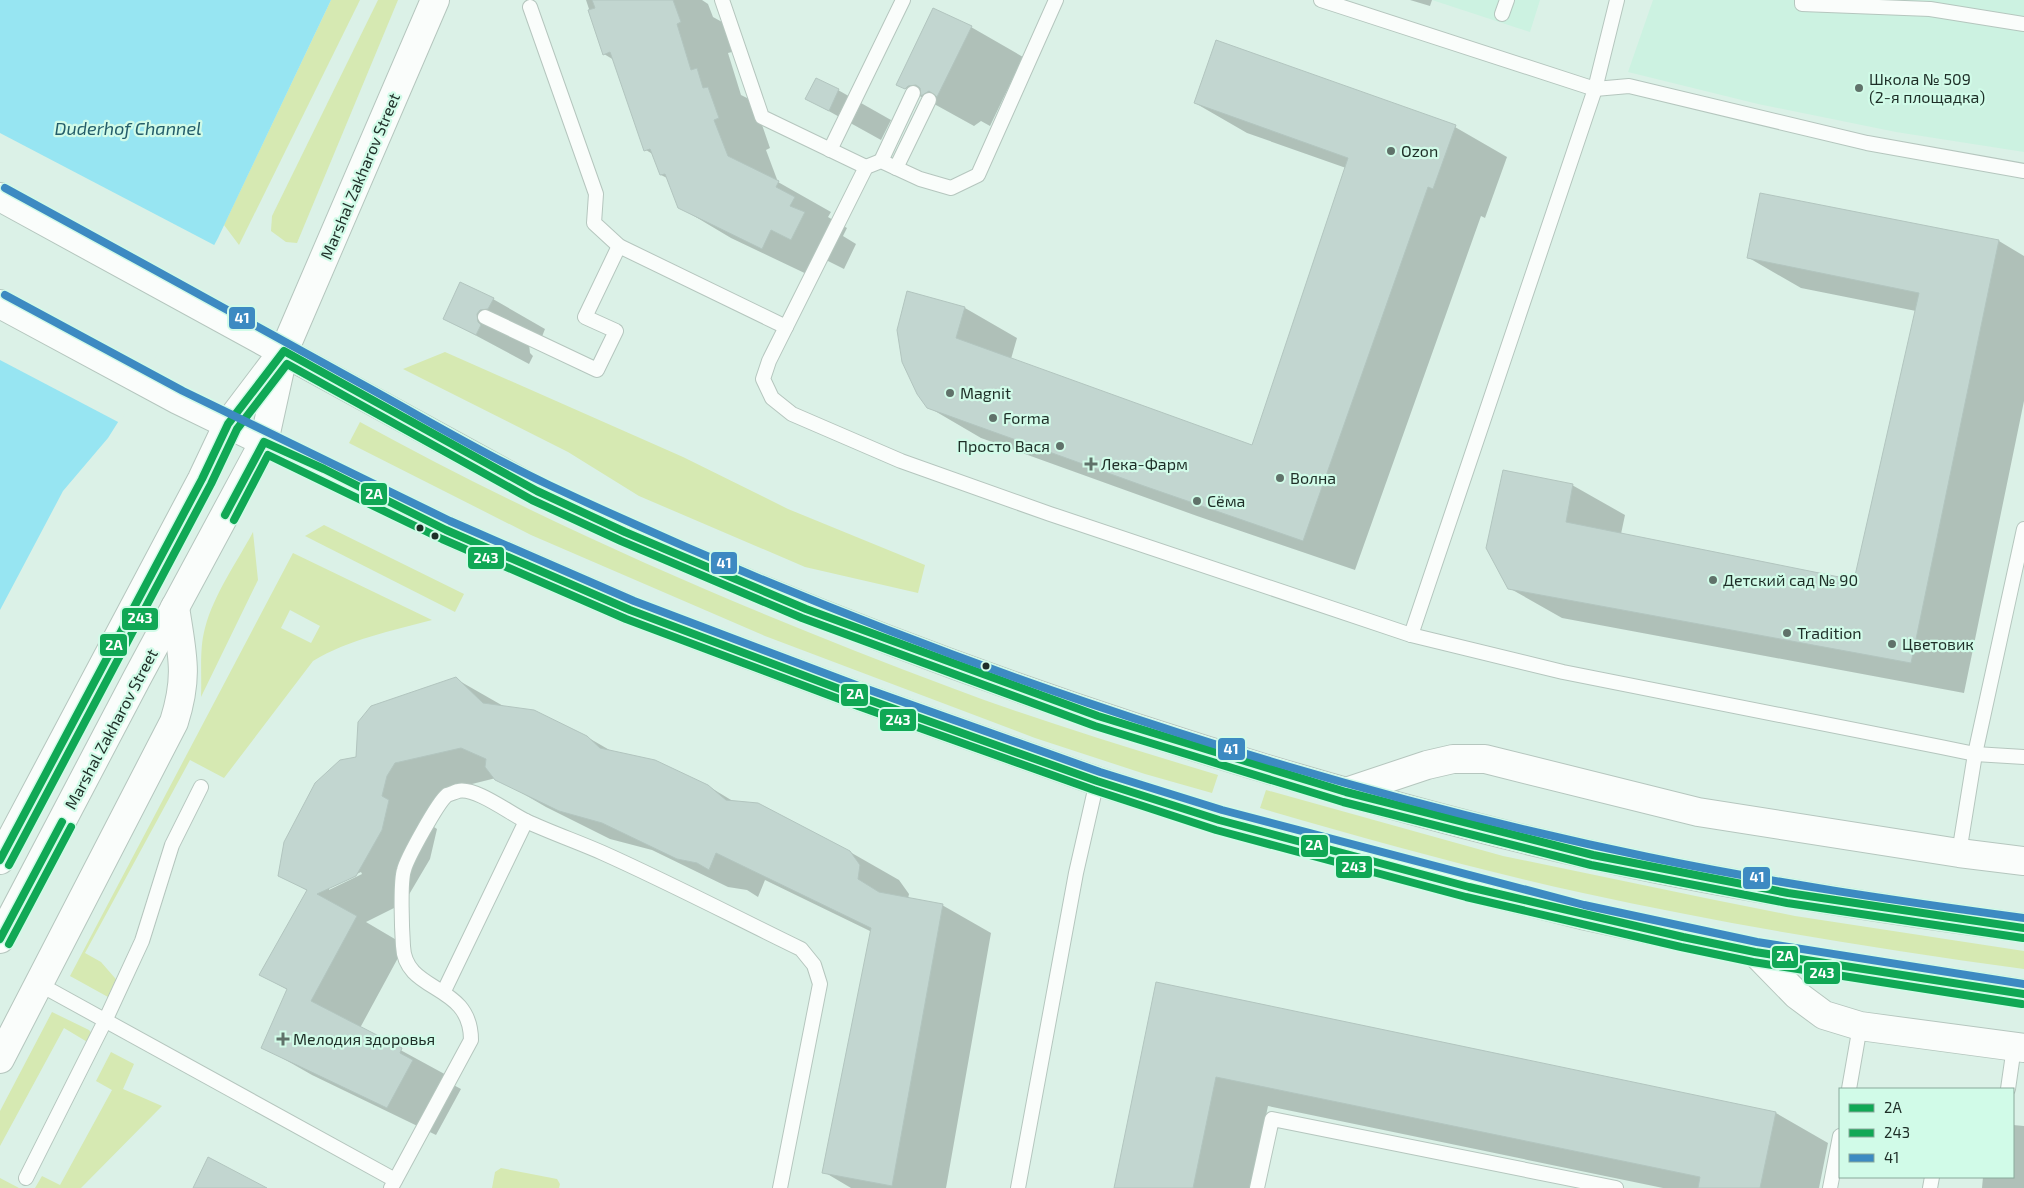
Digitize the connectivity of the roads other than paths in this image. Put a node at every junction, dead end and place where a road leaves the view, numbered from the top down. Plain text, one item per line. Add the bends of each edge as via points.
1 (435, 0) edge
2 (722, 0) edge
3 (903, 0) edge
4 (1056, 0) edge
5 (1321, 0) edge
6 (1617, 0) edge
7 (1802, 0) edge
8 (530, 7) dead end
9 (2024, 24) edge
10 (1595, 89) junction
11 (913, 93) dead end
12 (929, 100) dead end
13 (830, 150) junction
14 (881, 161) junction
15 (866, 167) junction
16 (896, 168) junction
17 (2024, 171) edge
18 (0, 197) edge
19 (619, 246) junction
20 (0, 304) edge
21 (485, 317) dead end
22 (786, 327) junction
23 (284, 351) junction
24 (228, 424) junction
25 (264, 442) junction
26 (2024, 529) edge
27 (175, 607) junction
28 (1411, 635) junction
29 (1975, 754) junction
30 (2024, 758) edge
31 (1097, 781) junction
32 (202, 787) dead end
33 (1346, 792) junction
34 (526, 821) junction
35 (1959, 853) junction
36 (0, 860) edge
37 (2024, 861) edge
38 (2024, 928) edge
39 (0, 939) edge
40 (1755, 952) junction
41 (39, 984) junction
42 (444, 991) junction
43 (2024, 994) edge
44 (105, 1021) junction
45 (1860, 1026) junction
46 (2019, 1047) edge
47 (0, 1059) edge
48 (1849, 1088) edge
49 (2008, 1088) edge
50 (1839, 1141) edge
51 (26, 1178) dead end
52 (393, 1184) edge
53 (780, 1188) edge
54 (1018, 1188) edge
55 (1257, 1188) edge
56 (1616, 1188) edge
57 (1830, 1188) edge

1 - 23 street, Marshal Zakharov Street
2 - 13 lane via 762,117
3 - 13 lane
4 - 16 lane via 978,175 951,188
5 - 10 lane
6 - 10 lane
7 - 9 lane via 1802,4 1930,9
8 - 19 lane via 596,194 594,223
10 - 17 lane via 1629,86 1867,143
10 - 28 lane
11 - 14 lane
12 - 16 lane
13 - 15 lane
14 - 15 lane
14 - 16 lane
15 - 22 lane
18 - 23 street
19 - 21 lane via 585,317 616,331 597,370
19 - 22 lane
20 - 24 street
22 - 28 lane via 763,379 772,398 792,414 929,471
23 - 24 street, Marshal Zakharov Street
23 - 25 street, Marshal Zakharov Street
23 - 33 street via 537,491 806,608 1098,716
24 - 25 street
24 - 36 street, Marshal Zakharov Street
25 - 27 street, Marshal Zakharov Street
25 - 31 street via 446,530 630,610 851,694
26 - 29 lane
27 - 39 street, Marshal Zakharov Street
27 - 41 street via 185,668 183,695 174,722
28 - 29 lane via 1563,672
29 - 30 lane
29 - 35 lane
31 - 40 street via 1219,820 1459,885
31 - 54 lane via 1076,873
32 - 44 lane via 172,845 142,940
33 - 35 street via 1427,765 1453,759 1484,759 1698,812
33 - 38 street via 1593,856 1788,893
34 - 42 lane
34 - 42 lane via 474,793 460,791 447,796 437,807 404,871 405,963 414,975
34 - 53 lane via 603,853 801,949 814,965 820,984
35 - 37 street
40 - 43 street
40 - 45 street via 1796,995 1824,1015
41 - 44 lane
41 - 47 street
42 - 52 lane via 464,1011 471,1026 470,1040
44 - 51 lane
44 - 52 lane
45 - 46 street
45 - 48 lane
46 - 49 lane
50 - 57 lane
55 - 56 lane via 1272,1119

